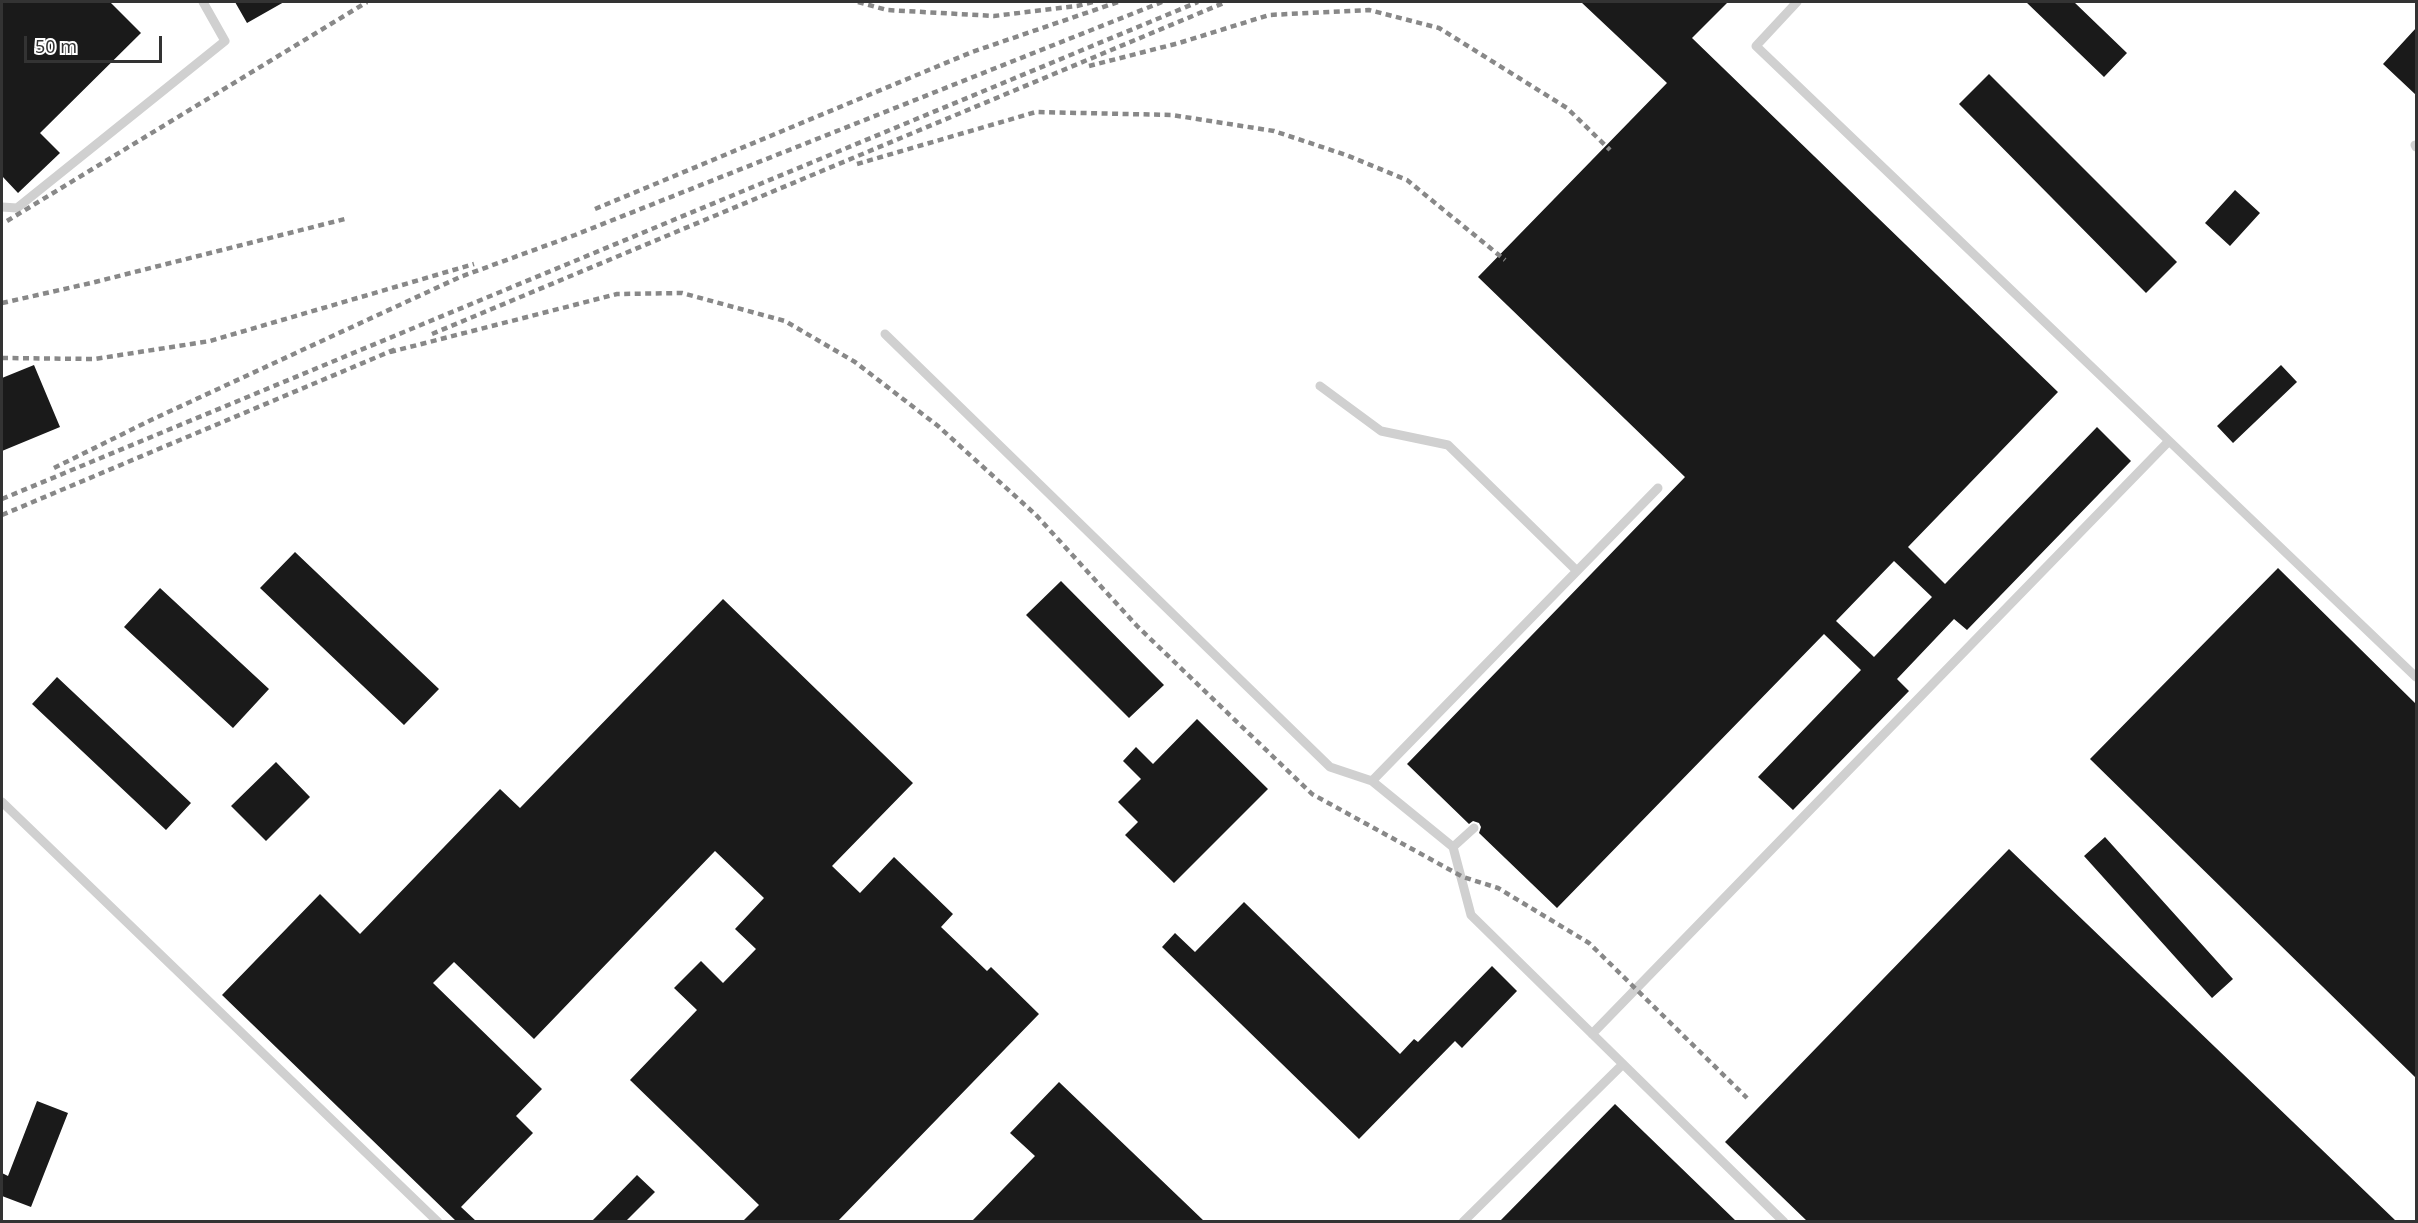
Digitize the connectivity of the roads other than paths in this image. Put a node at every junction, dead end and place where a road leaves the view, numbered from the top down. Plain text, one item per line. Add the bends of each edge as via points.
1 (203, 2) edge
2 (1797, 2) edge
3 (2, 207) edge
4 (885, 334) dead end
5 (1320, 386) dead end
6 (2169, 441) junction
7 (1658, 488) dead end
8 (1577, 571) junction
9 (2416, 677) edge
10 (1372, 781) junction
11 (2, 802) edge
12 (1474, 828) dead end
13 (1453, 847) junction
14 (1592, 1034) junction
15 (1623, 1064) junction
16 (438, 1221) edge
17 (1463, 1221) edge
18 (1784, 1221) edge

1 - 3 lane via 225,41 17,207
2 - 6 lane via 1756,46
4 - 10 lane via 1330,767
5 - 8 lane via 1381,431 1448,445
6 - 9 lane
6 - 14 lane
7 - 8 lane
8 - 10 lane
10 - 13 lane
11 - 16 lane
12 - 13 lane
13 - 14 lane via 1471,915
14 - 15 lane
15 - 17 lane
15 - 18 lane

